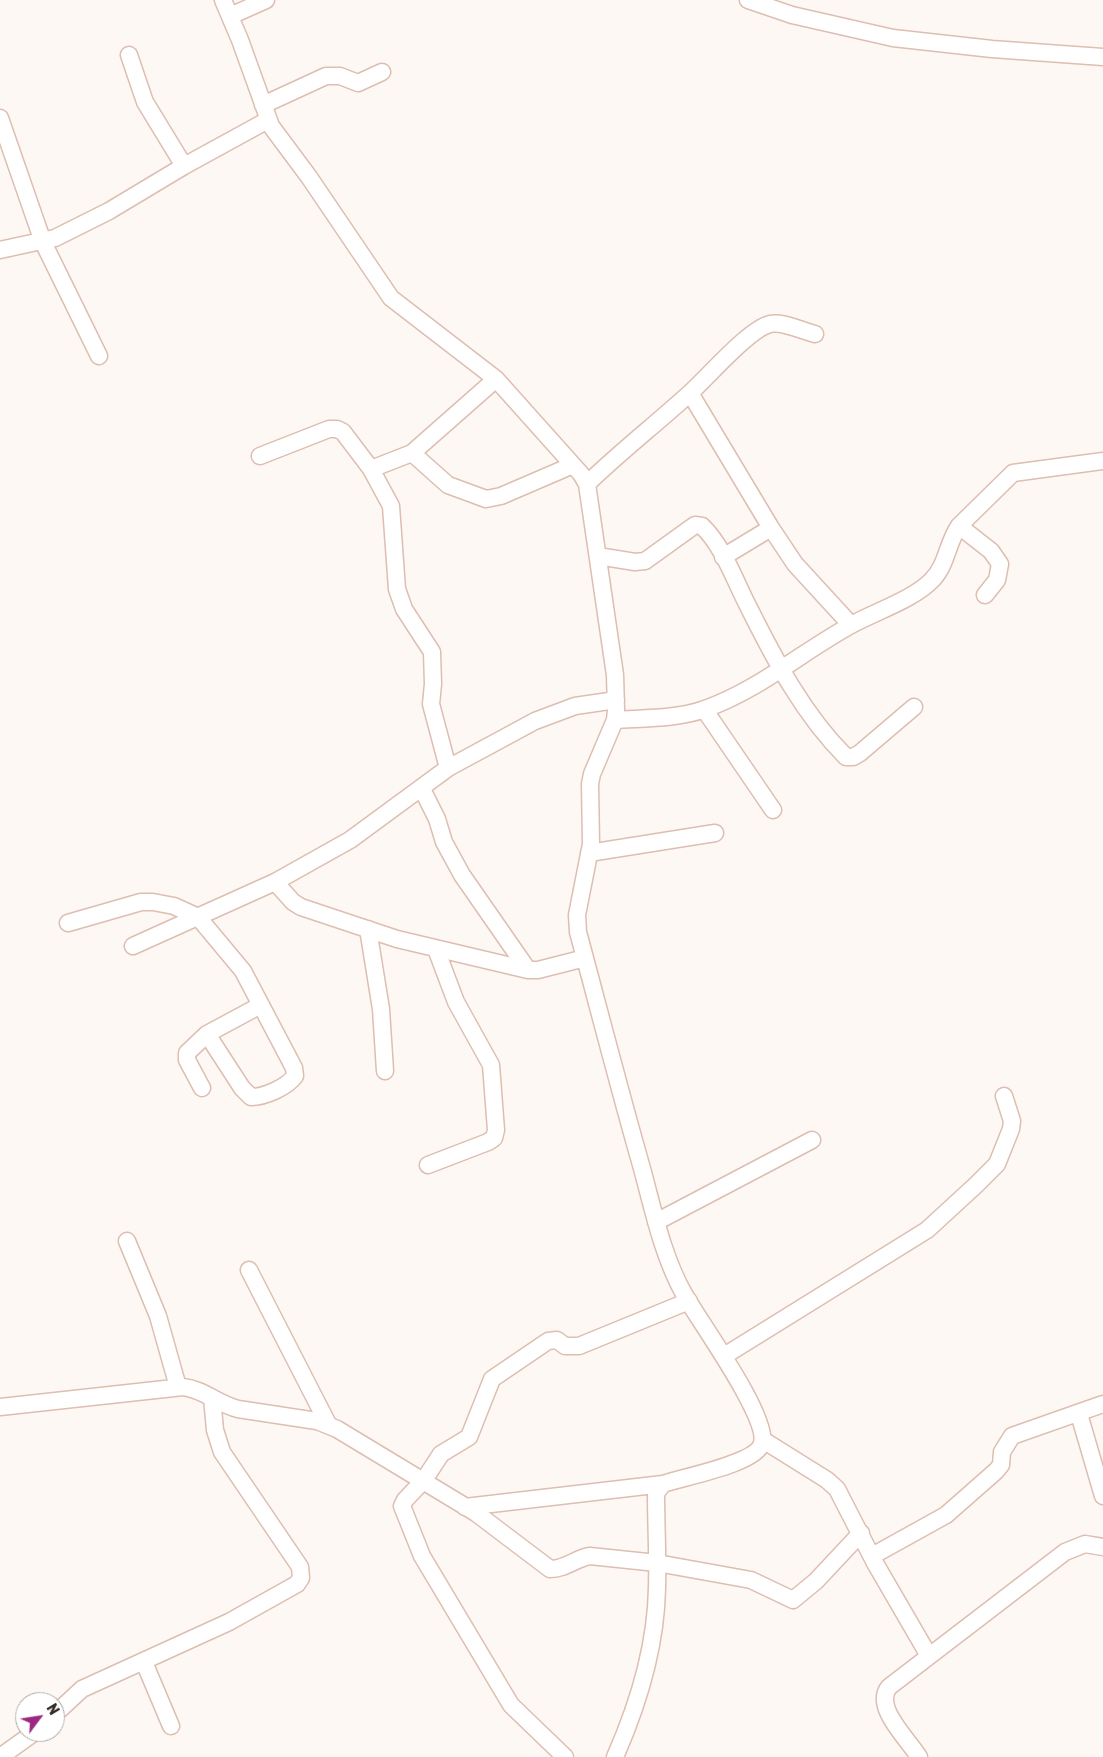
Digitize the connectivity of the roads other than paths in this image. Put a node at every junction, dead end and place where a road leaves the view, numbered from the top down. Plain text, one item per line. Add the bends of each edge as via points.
1 (223, 0) edge
2 (266, 0) edge
3 (748, 0) edge
4 (230, 16) junction
5 (129, 54) dead end
6 (1103, 57) edge
7 (382, 72) dead end
8 (265, 112) junction
9 (0, 118) edge
10 (184, 166) junction
11 (43, 242) junction
12 (0, 250) edge
13 (814, 334) dead end
14 (99, 356) dead end
15 (496, 379) junction
16 (690, 393) junction
17 (412, 453) junction
18 (260, 456) dead end
19 (1103, 461) edge
20 (573, 464) junction
21 (370, 470) junction
22 (587, 484) junction
23 (959, 526) junction
24 (771, 528) junction
25 (598, 556) junction
26 (723, 557) junction
27 (985, 595) dead end
28 (851, 625) junction
29 (780, 670) junction
30 (616, 700) junction
31 (914, 707) dead end
32 (704, 709) junction
33 (615, 720) junction
34 (448, 768) junction
35 (422, 789) junction
36 (773, 810) dead end
37 (716, 833) dead end
38 (589, 853) junction
39 (275, 882) junction
40 (198, 917) junction
41 (68, 924) dead end
42 (368, 929) junction
43 (133, 946) dead end
44 (436, 949) junction
45 (585, 958) junction
46 (528, 970) junction
47 (261, 1004) junction
48 (207, 1034) junction
49 (385, 1071) dead end
50 (202, 1088) dead end
51 (1004, 1096) dead end
52 (812, 1140) dead end
53 (428, 1165) dead end
54 (656, 1222) junction
55 (127, 1241) dead end
56 (249, 1270) dead end
57 (688, 1301) junction
58 (724, 1356) junction
59 (178, 1387) junction
60 (212, 1398) junction
61 (1103, 1404) edge
62 (0, 1407) edge
63 (1079, 1414) junction
64 (328, 1424) junction
65 (763, 1440) junction
66 (424, 1480) junction
67 (663, 1484) junction
68 (1103, 1496) edge
69 (465, 1506) junction
70 (861, 1534) junction
71 (1103, 1546) edge
72 (872, 1556) junction
73 (656, 1563) junction
74 (930, 1656) junction
75 (144, 1662) junction
76 (65, 1705) edge
77 (171, 1726) dead end
78 (21, 1742) edge
79 (0, 1757) edge
80 (565, 1757) edge
81 (615, 1757) edge
82 (919, 1757) edge

1 - 4 street
2 - 4 street
3 - 6 street via 792,15 893,38
4 - 8 street
5 - 10 street via 145,102
7 - 8 street via 358,83 340,76 326,76
8 - 10 street
8 - 15 street via 276,135 310,177 391,298
9 - 11 street
10 - 11 street via 109,211
11 - 12 street
11 - 14 street
13 - 16 street via 776,324 764,326 740,344
15 - 17 street
15 - 20 street
16 - 22 street
16 - 24 street
17 - 20 street via 448,485 486,499 501,496
17 - 21 street
18 - 21 street via 337,429 343,432
19 - 23 street via 1013,473
20 - 22 street
21 - 34 street via 391,506 399,597 432,652 430,704
22 - 25 street
23 - 27 street via 991,551 1000,564 997,580
23 - 28 street via 934,579
24 - 26 street
24 - 28 street via 804,575
25 - 26 street via 645,561 695,525 708,532
25 - 30 street
26 - 29 street
28 - 29 street
29 - 31 street via 810,714 846,757 860,753
29 - 32 street
30 - 33 street
30 - 34 street via 575,706 542,718
32 - 33 street via 664,717
32 - 36 street
33 - 38 street via 590,784
34 - 35 street
35 - 39 street via 350,840
35 - 46 street via 444,842 462,874
37 - 38 street
38 - 45 street via 576,923
39 - 40 street
39 - 42 street via 301,907
40 - 41 street via 174,906 141,902
40 - 43 street
40 - 47 street via 235,958
42 - 44 street
42 - 49 street via 381,1009
44 - 46 street
44 - 53 street via 456,1002 491,1064 496,1130 494,1138 488,1142
45 - 46 street
45 - 54 street
47 - 48 street
47 - 48 street via 294,1068 295,1076 286,1085 259,1097 251,1097
48 - 50 street via 187,1053 187,1060
51 - 58 street via 1012,1121 1011,1129 997,1164 976,1185 927,1230
52 - 54 street
54 - 57 street
55 - 59 street via 158,1316
56 - 64 street
57 - 58 street
57 - 66 street via 578,1346 548,1341 497,1375 489,1383 469,1436 442,1454
58 - 65 street via 755,1415
59 - 60 street via 192,1388
59 - 62 street
60 - 64 street via 238,1409
60 - 75 street via 215,1430 222,1452 300,1566 301,1578 297,1584 235,1619
61 - 63 street
63 - 68 street
63 - 72 street via 1012,1436 996,1471 953,1510
64 - 66 street
65 - 67 street via 757,1451 743,1459
65 - 70 street via 837,1489
66 - 69 street
66 - 80 street via 402,1506 422,1556 511,1706
67 - 69 street
67 - 73 street via 656,1493
69 - 73 street via 550,1569 565,1567 580,1557 590,1556
70 - 72 street
70 - 73 street via 793,1600 751,1580
71 - 74 street via 1085,1544 1065,1552
72 - 74 street
73 - 81 street via 657,1589 650,1651 630,1722
74 - 82 street via 884,1694 888,1713
75 - 76 street via 82,1689
75 - 77 street
78 - 79 street

